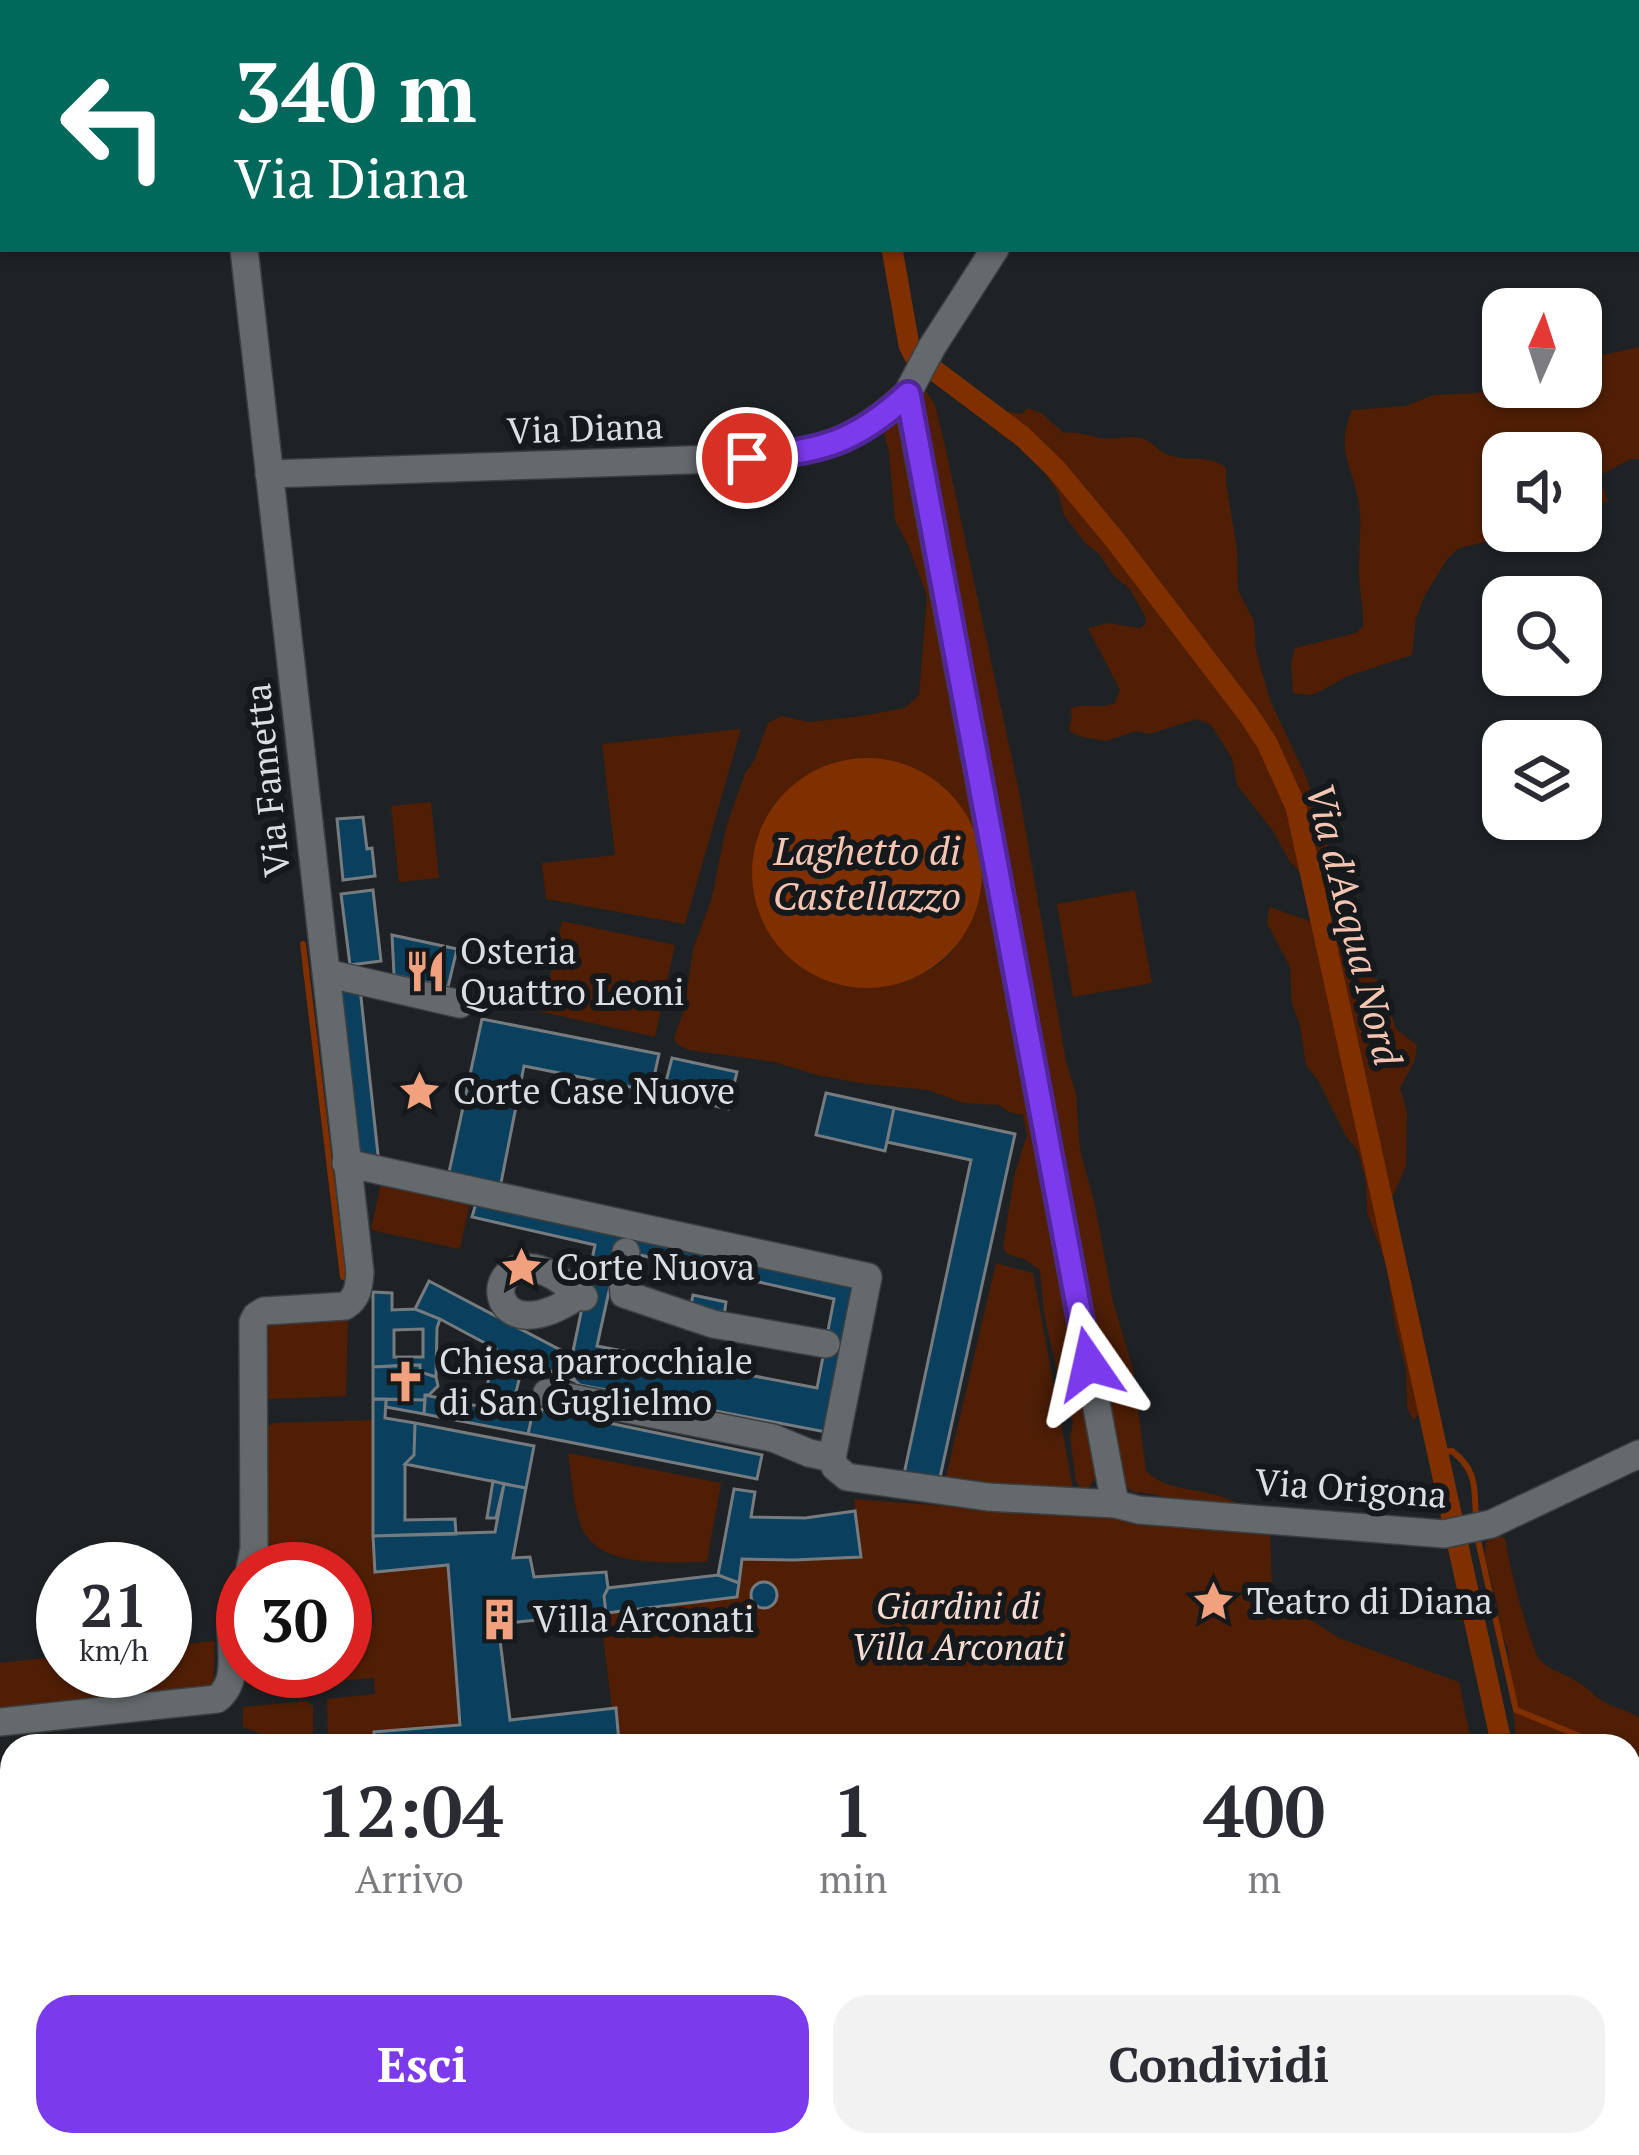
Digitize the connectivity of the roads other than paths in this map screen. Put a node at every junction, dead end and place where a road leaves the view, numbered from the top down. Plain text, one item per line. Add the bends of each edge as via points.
1 (244, 252) edge
2 (993, 252) edge
3 (919, 370) junction
4 (269, 474) junction
5 (326, 973) junction
6 (460, 1004) dead end
7 (346, 1163) junction
8 (629, 1235) junction
9 (842, 1347) junction
10 (547, 1393) dead end
11 (1639, 1454) edge
12 (832, 1458) junction
13 (1115, 1504) junction
14 (254, 1542) edge
15 (218, 1698) edge
16 (0, 1722) edge

1 - 4 street, Via Fametta
2 - 3 street, Via Diana
3 - 4 street, Via Diana via 885,415 856,435 802,453
3 - 13 street
4 - 5 street, Via Fametta
5 - 6 street
5 - 7 street, Via Fametta
7 - 8 street
7 - 14 street, Via Fametta via 359,1272 353,1301 336,1309 264,1311 253,1322
8 - 9 street via 868,1277
8 - 9 street via 622,1273 598,1297
9 - 12 street
10 - 12 street, Via Origona via 773,1438
11 - 13 street, Via Origona via 1514,1514 1456,1532
12 - 13 street, Via Origona via 847,1477 898,1486
15 - 16 street

